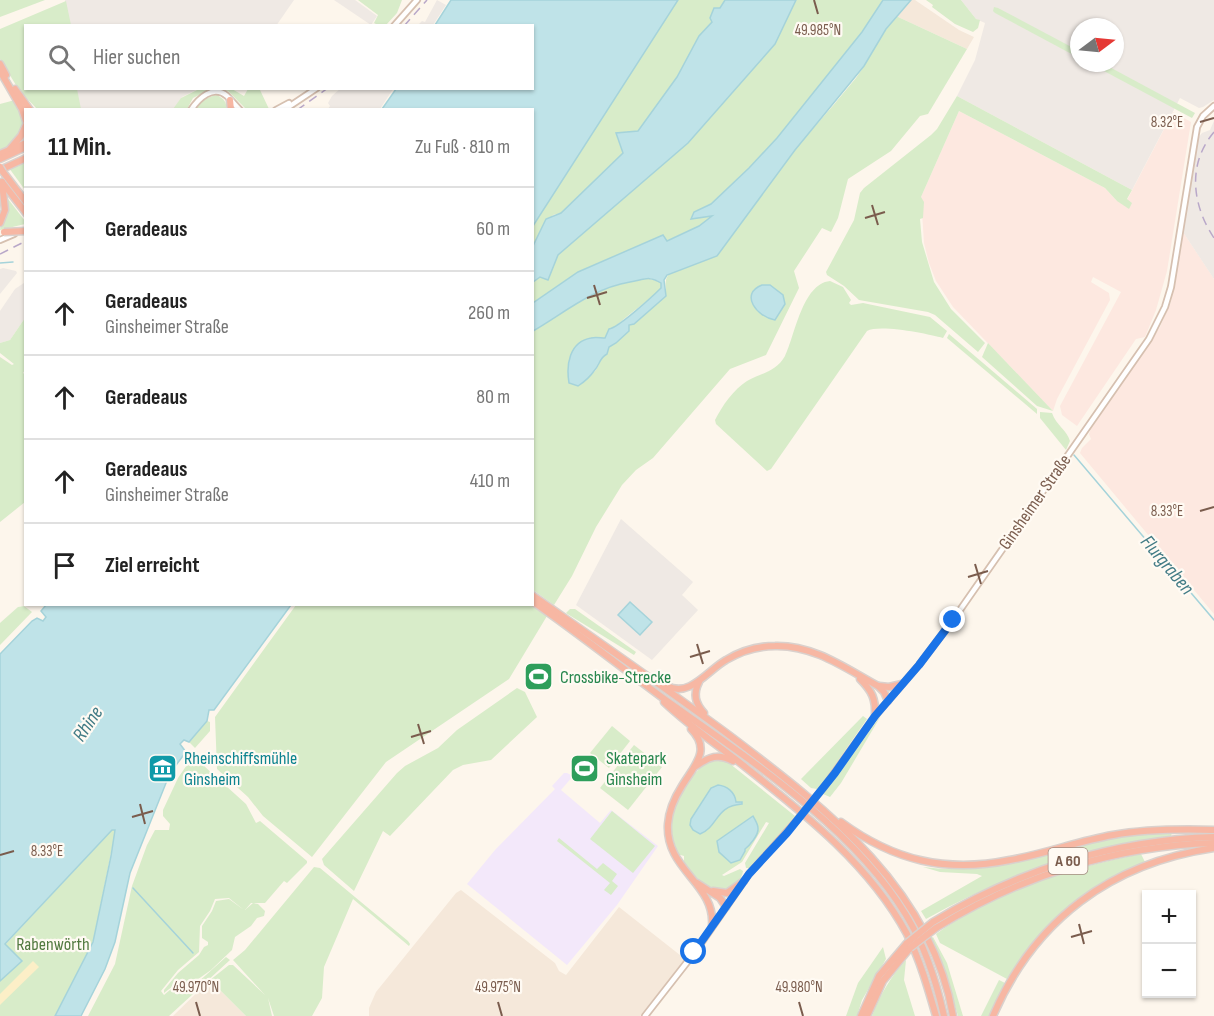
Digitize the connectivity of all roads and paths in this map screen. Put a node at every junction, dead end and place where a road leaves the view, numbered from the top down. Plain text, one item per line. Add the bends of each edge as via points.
1 (417, 0) edge
2 (396, 24) edge
3 (0, 64) edge
4 (0, 71) edge
5 (314, 90) edge
6 (303, 98) junction
7 (230, 100) junction
8 (1214, 106) edge
9 (28, 108) edge
10 (193, 108) edge
11 (231, 108) edge
12 (238, 108) edge
13 (280, 108) edge
14 (287, 108) edge
15 (24, 116) edge
16 (24, 128) edge
17 (24, 144) edge
18 (24, 148) edge
19 (10, 149) junction
20 (0, 154) edge
21 (24, 157) edge
22 (0, 159) edge
23 (1, 169) edge
24 (1, 180) edge
25 (10, 181) junction
26 (24, 192) edge
27 (24, 199) edge
28 (24, 210) edge
29 (0, 223) edge
30 (24, 231) edge
31 (2, 232) edge
32 (14, 234) dead end
33 (0, 240) edge
34 (534, 597) edge
35 (534, 601) edge
36 (564, 620) junction
37 (855, 675) junction
38 (648, 676) junction
39 (701, 679) junction
40 (902, 684) junction
41 (878, 686) junction
42 (652, 689) junction
43 (873, 693) junction
44 (888, 701) junction
45 (676, 714) junction
46 (875, 716) junction
47 (712, 722) junction
48 (696, 766) junction
49 (749, 771) junction
50 (823, 809) junction
51 (1214, 830) edge
52 (1214, 837) edge
53 (1214, 843) edge
54 (1214, 848) edge
55 (694, 881) junction
56 (744, 881) junction
57 (710, 891) junction
58 (710, 902) junction
59 (726, 907) junction
60 (934, 925) junction
61 (712, 926) junction
62 (908, 946) junction
63 (645, 1016) edge
64 (861, 1016) edge
65 (867, 1016) edge
66 (936, 1016) edge
67 (944, 1016) edge
68 (953, 1016) edge
69 (993, 1016) edge

1 - 2 main road
3 - 9 highway
4 - 15 highway
5 - 6 main road
6 - 13 main road
6 - 14 main road
7 - 10 main road via 211,92
7 - 11 highway
7 - 12 main road
8 - 40 main road, Ginsheimer Straße via 1197,127 1168,295 1149,339 953,620
16 - 19 highway
17 - 19 highway
18 - 22 highway
19 - 20 highway
21 - 23 highway
23 - 25 highway
24 - 28 highway
24 - 29 highway via 5,210
25 - 26 highway
25 - 27 highway
30 - 31 highway, bridge
32 - 33 main road
34 - 36 highway, A 60
35 - 36 highway, A 60
36 - 38 highway, A 60
36 - 42 highway, A 60
37 - 39 highway via 812,652 774,646 738,654
37 - 41 highway
37 - 43 highway
38 - 39 highway via 677,690
38 - 47 highway, A 60
39 - 47 highway via 696,701
40 - 41 highway
40 - 44 main road, Ginsheimer Straße
41 - 44 highway
42 - 45 highway
42 - 67 highway, A 60 via 800,800 871,868 915,932 935,978
43 - 44 highway
43 - 46 highway
44 - 46 main road, Ginsheimer Straße
45 - 48 highway via 700,742
45 - 49 highway
46 - 56 main road, Ginsheimer Straße, bridge via 824,787
47 - 50 highway, A 60
48 - 49 highway via 709,757 721,756
48 - 55 highway via 677,795 668,826 674,855
49 - 66 highway via 837,845 883,897 912,944
50 - 51 highway, A 60 via 886,850 957,866 1012,860 1123,834
50 - 68 highway, A 60 via 878,863 908,903 937,960
52 - 60 highway, A 60 via 1128,846 1060,863 997,888
53 - 60 highway via 1137,851 1063,868 1000,892
54 - 69 highway via 1149,863 1122,875 1067,911 1026,957
55 - 57 highway
55 - 58 highway
56 - 57 highway via 727,893
56 - 59 main road
57 - 59 highway
58 - 59 highway
58 - 61 highway
59 - 61 main road
60 - 62 highway, A 60, bridge
61 - 63 main road
62 - 64 highway, A 60 via 879,976
62 - 65 highway via 887,974

